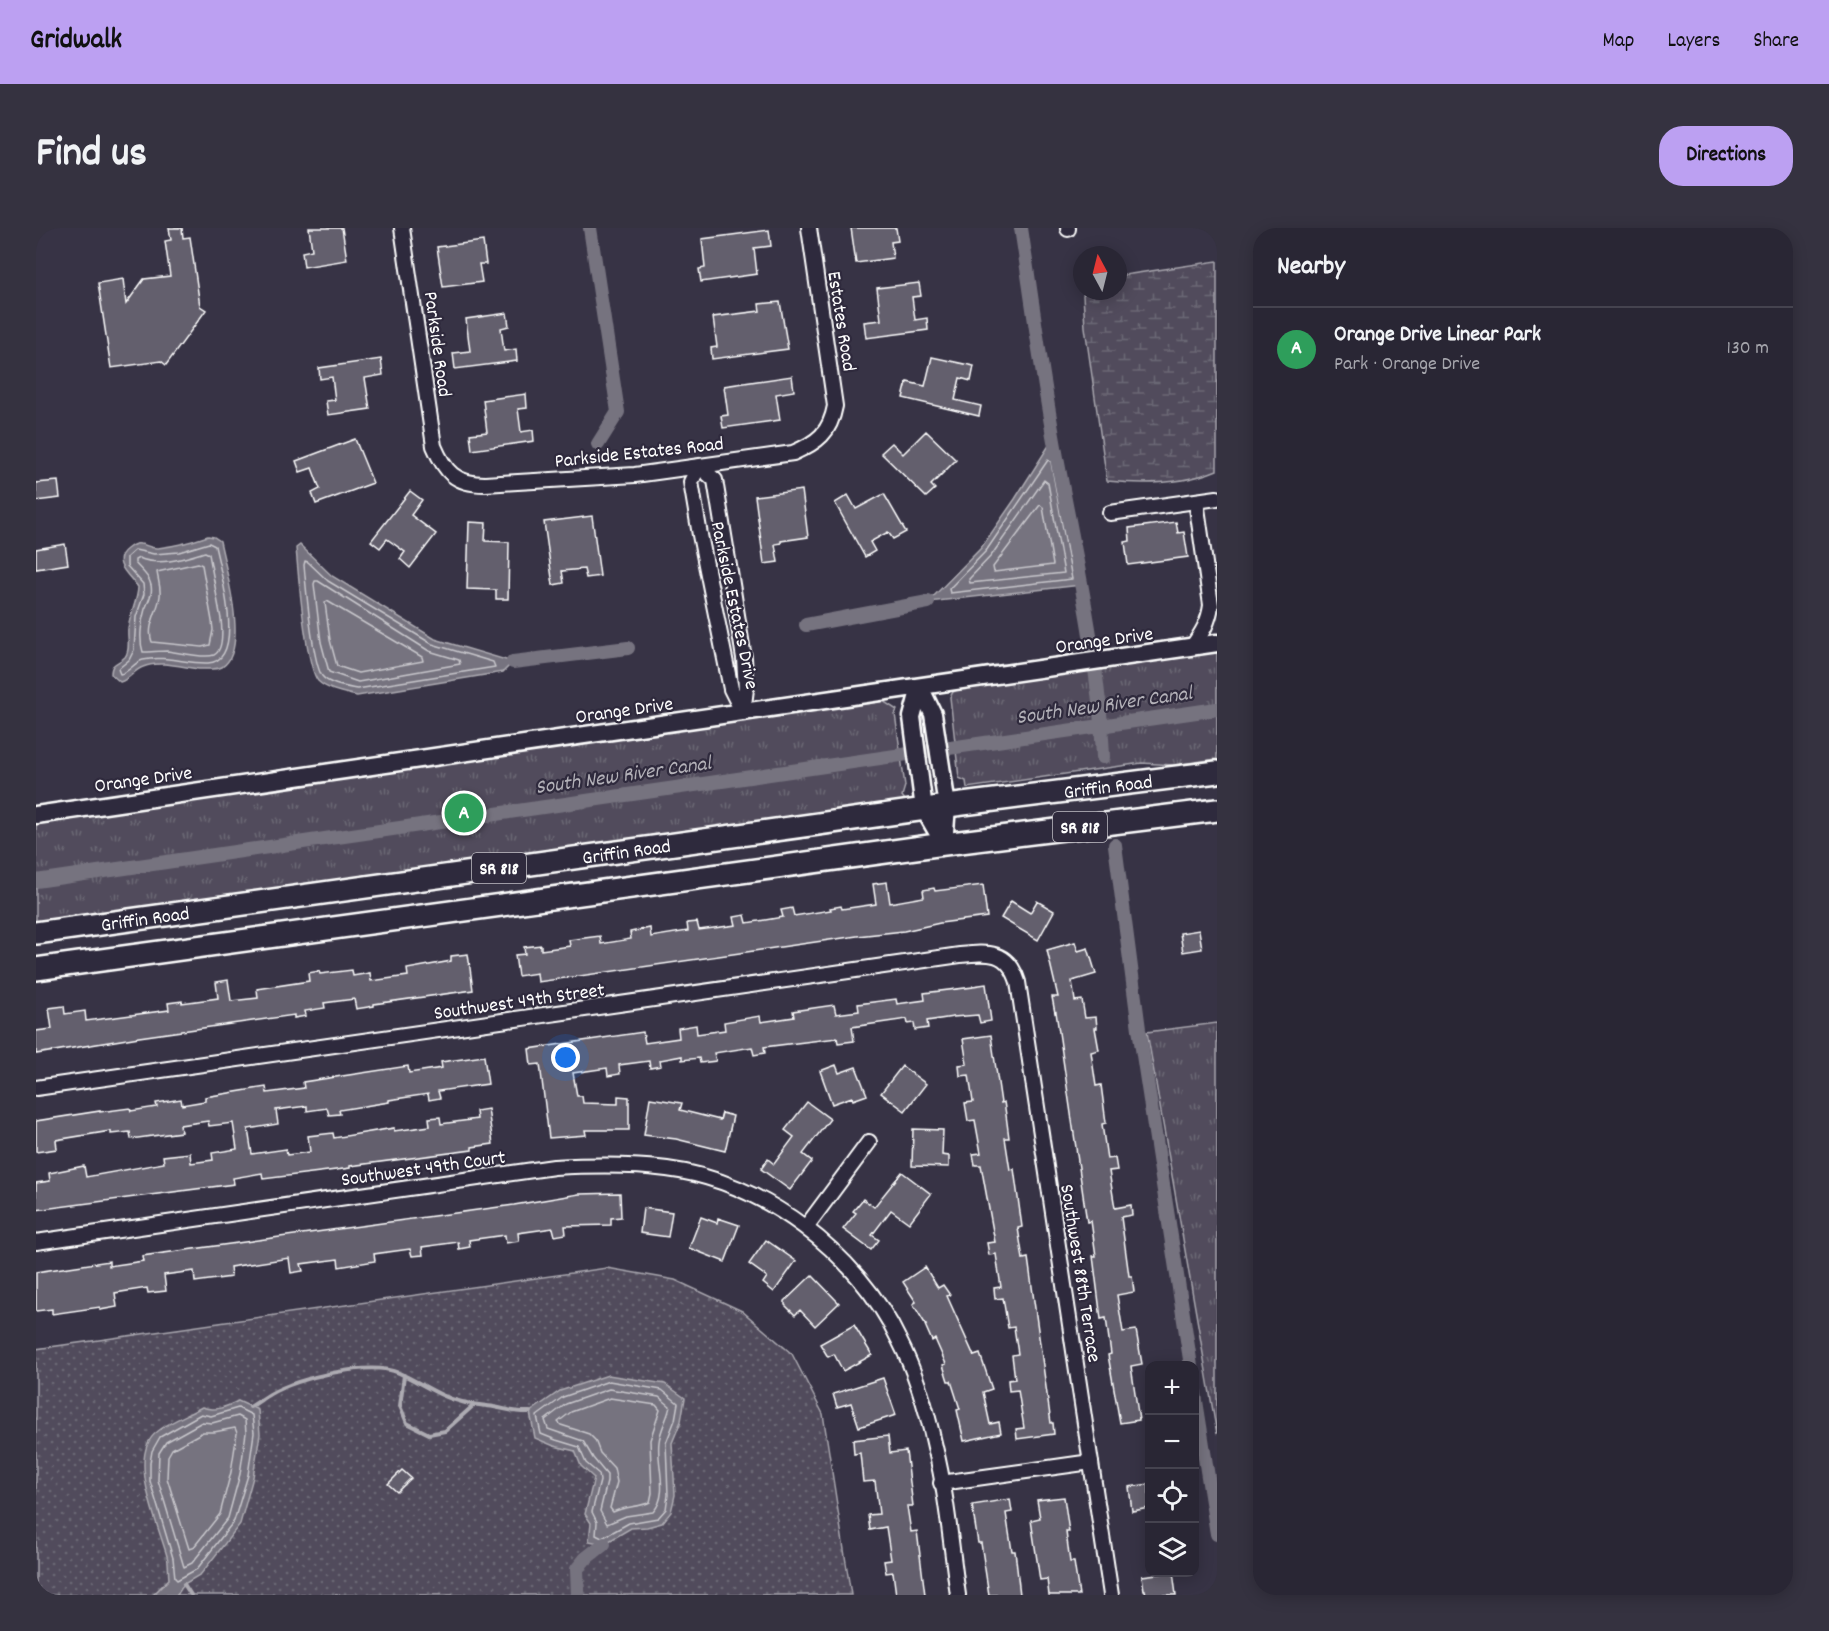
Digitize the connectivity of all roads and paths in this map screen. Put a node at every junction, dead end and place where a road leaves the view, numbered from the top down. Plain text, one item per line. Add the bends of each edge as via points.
1 (402, 228) edge
2 (809, 228) edge
3 (833, 420) joint
4 (442, 464) joint
5 (699, 466) junction
6 (1217, 498) edge
7 (1196, 501) junction
8 (1110, 513) dead end
9 (729, 566) junction
10 (707, 569) junction
11 (1217, 644) edge
12 (1192, 647) junction
13 (920, 687) junction
14 (743, 713) junction
15 (1217, 772) edge
16 (945, 796) junction
17 (923, 799) junction
18 (1217, 810) edge
19 (36, 815) edge
20 (944, 844) junction
21 (36, 933) edge
22 (1006, 961) joint
23 (36, 969) edge
24 (36, 1088) edge
25 (869, 1142) dead end
26 (806, 1227) junction
27 (36, 1242) edge
28 (1091, 1462) junction
29 (941, 1483) junction
30 (958, 1595) edge
31 (1111, 1595) edge

1 - 4 street, Parkside Road via 434,446
2 - 3 street, Estates Road via 835,394
3 - 5 street, Parkside Estates Road via 811,446 794,453
4 - 5 street, Parkside Estates Road via 468,484 635,475
5 - 9 street, Parkside Estates Drive via 715,480
5 - 10 street, Parkside Estates Drive via 692,482
6 - 7 street
7 - 8 street
7 - 12 street via 1211,605 1205,630
9 - 10 street
9 - 14 street, Parkside Estates Drive via 744,658
10 - 14 street, Parkside Estates Drive via 731,689
11 - 12 street, Orange Drive
12 - 13 street, Orange Drive
13 - 14 street, Orange Drive
13 - 16 street via 933,714
13 - 17 street via 912,717
14 - 19 street, Orange Drive
15 - 16 main road, Griffin Road / SR 818
16 - 17 main road, Griffin Road / SR 818
16 - 20 street
17 - 20 street
17 - 21 main road, Griffin Road / SR 818
18 - 20 main road, Griffin Road / SR 818
20 - 23 main road, Griffin Road / SR 818
22 - 24 street, Southwest 49th Street via 984,953 960,955
22 - 28 street, Southwest 88th Terrace via 1018,982
25 - 26 street
26 - 27 street, Southwest 49th Court via 776,1207 707,1178 669,1169 615,1164 554,1167
26 - 29 street, Southwest 49th Court via 866,1286 899,1338 928,1419
28 - 29 street
28 - 31 street, Southwest 88th Terrace
29 - 30 street, Southwest 49th Court

